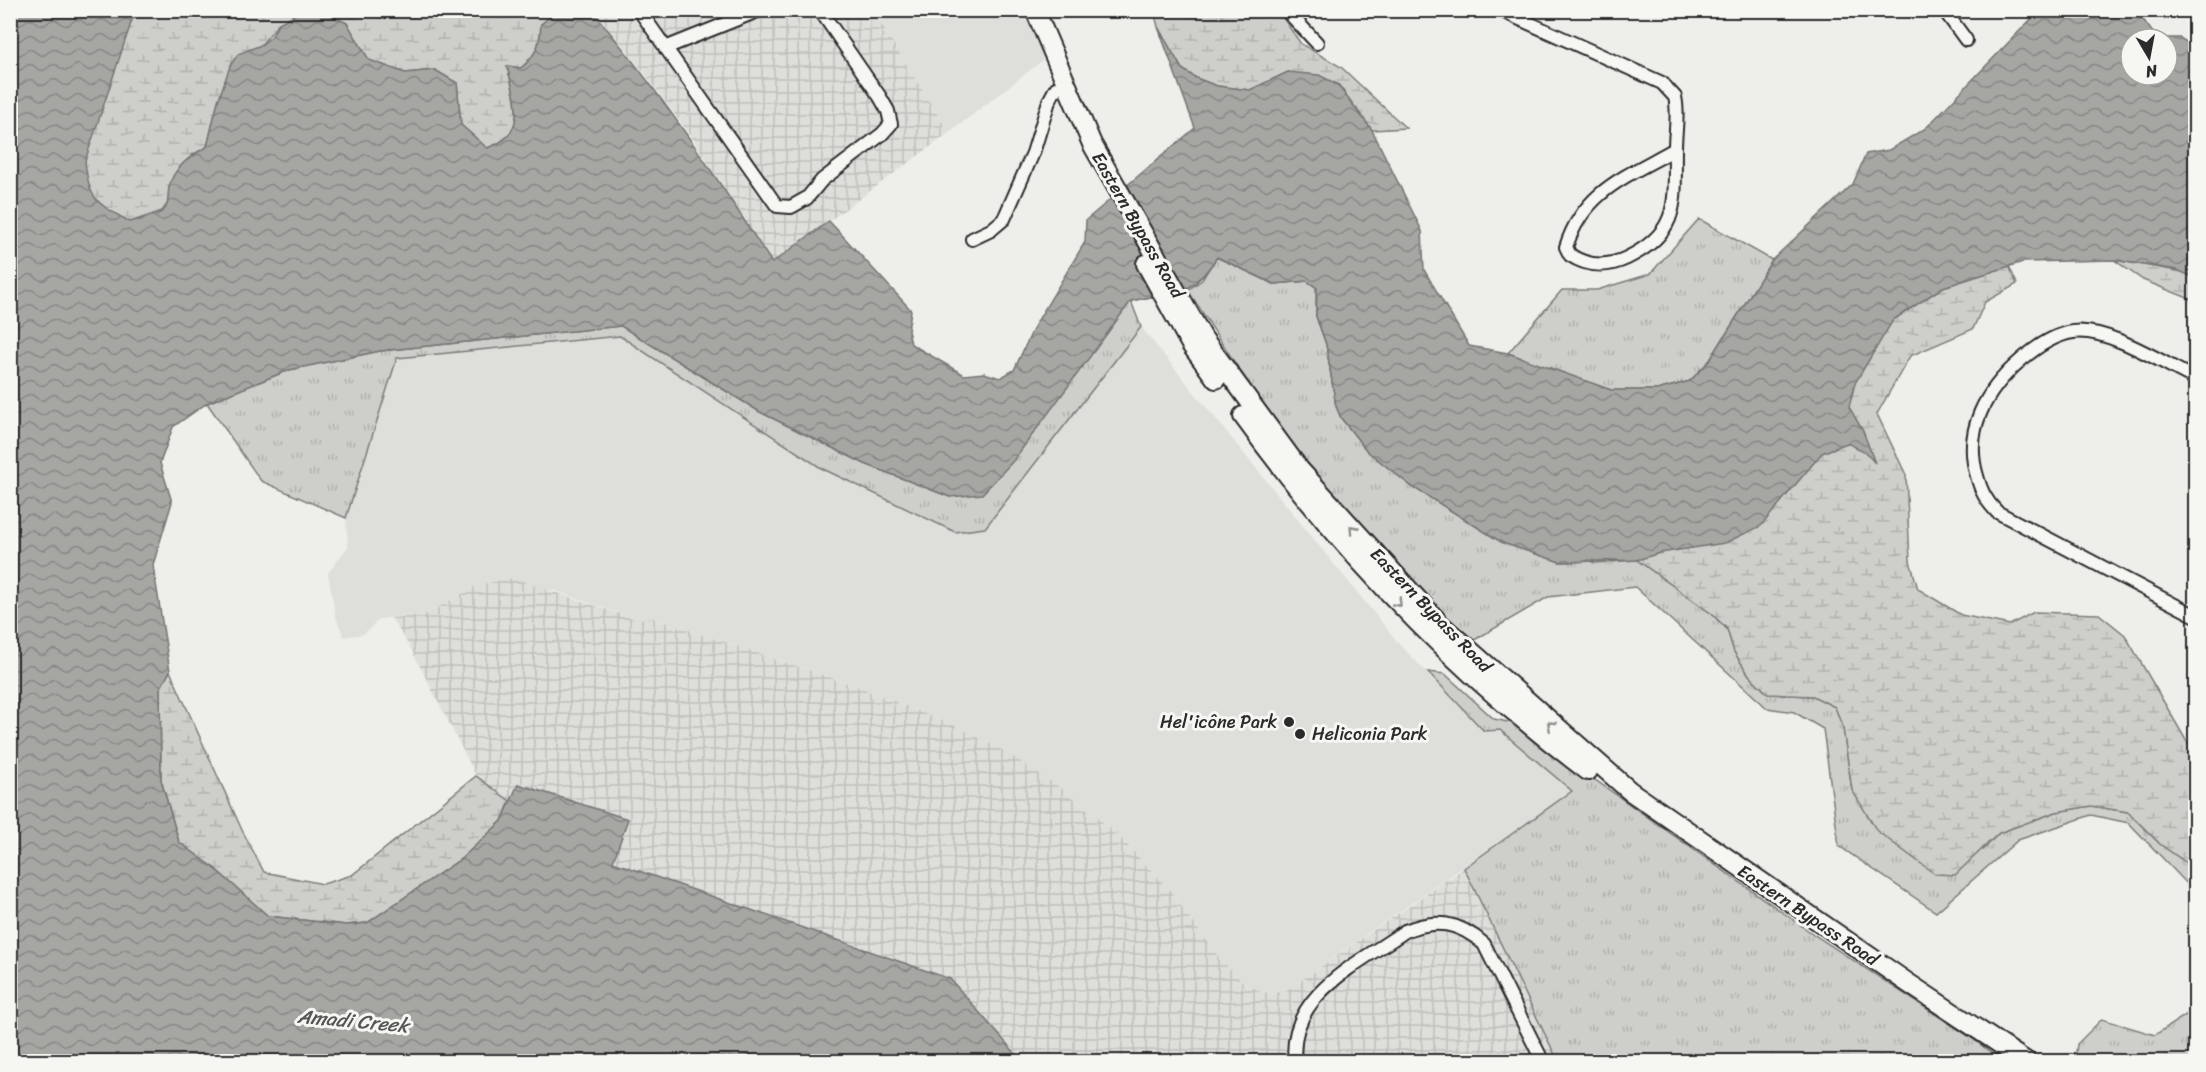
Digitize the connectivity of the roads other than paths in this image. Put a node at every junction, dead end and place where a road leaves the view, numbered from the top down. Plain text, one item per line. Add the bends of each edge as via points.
1 (639, 10) edge
2 (759, 10) edge
3 (820, 10) edge
4 (1286, 10) edge
5 (1500, 10) edge
6 (1944, 10) edge
7 (1037, 15) edge
8 (1966, 40) dead end
9 (1317, 43) dead end
10 (665, 48) junction
11 (1056, 88) junction
12 (1087, 147) junction
13 (1675, 149) junction
14 (972, 239) dead end
15 (1197, 342) junction
16 (2196, 379) edge
17 (2196, 616) edge
18 (1295, 1062) edge
19 (1543, 1062) edge
20 (2005, 1062) edge
21 (2027, 1062) edge

1 - 10 street
2 - 10 street
3 - 10 street via 880,97 891,124 822,180 807,198 791,207 777,206
4 - 9 street
5 - 13 street via 1662,83 1675,97 1678,108
6 - 8 street
7 - 11 main road, Eastern Bypass Road
7 - 12 main road, Eastern Bypass Road
11 - 12 main road, Eastern Bypass Road
11 - 14 street via 1004,219
12 - 15 main road, Eastern Bypass Road
13 - 13 street via 1674,205 1670,221 1659,237 1619,262 1590,264 1570,255 1566,247 1580,214 1628,174
15 -> 20 main road, Eastern Bypass Road via 1290,481 1428,635 1503,703 1560,751 1698,852
21 -> 15 main road, Eastern Bypass Road via 1695,838 1580,750 1440,624 1300,470
16 - 17 street via 2127,345 2088,332 2072,332 2048,340 2009,370 1980,411 1972,448 1982,491 1996,512
18 - 19 street via 1299,1020 1319,992 1405,931 1425,924 1447,923 1473,934 1484,944

